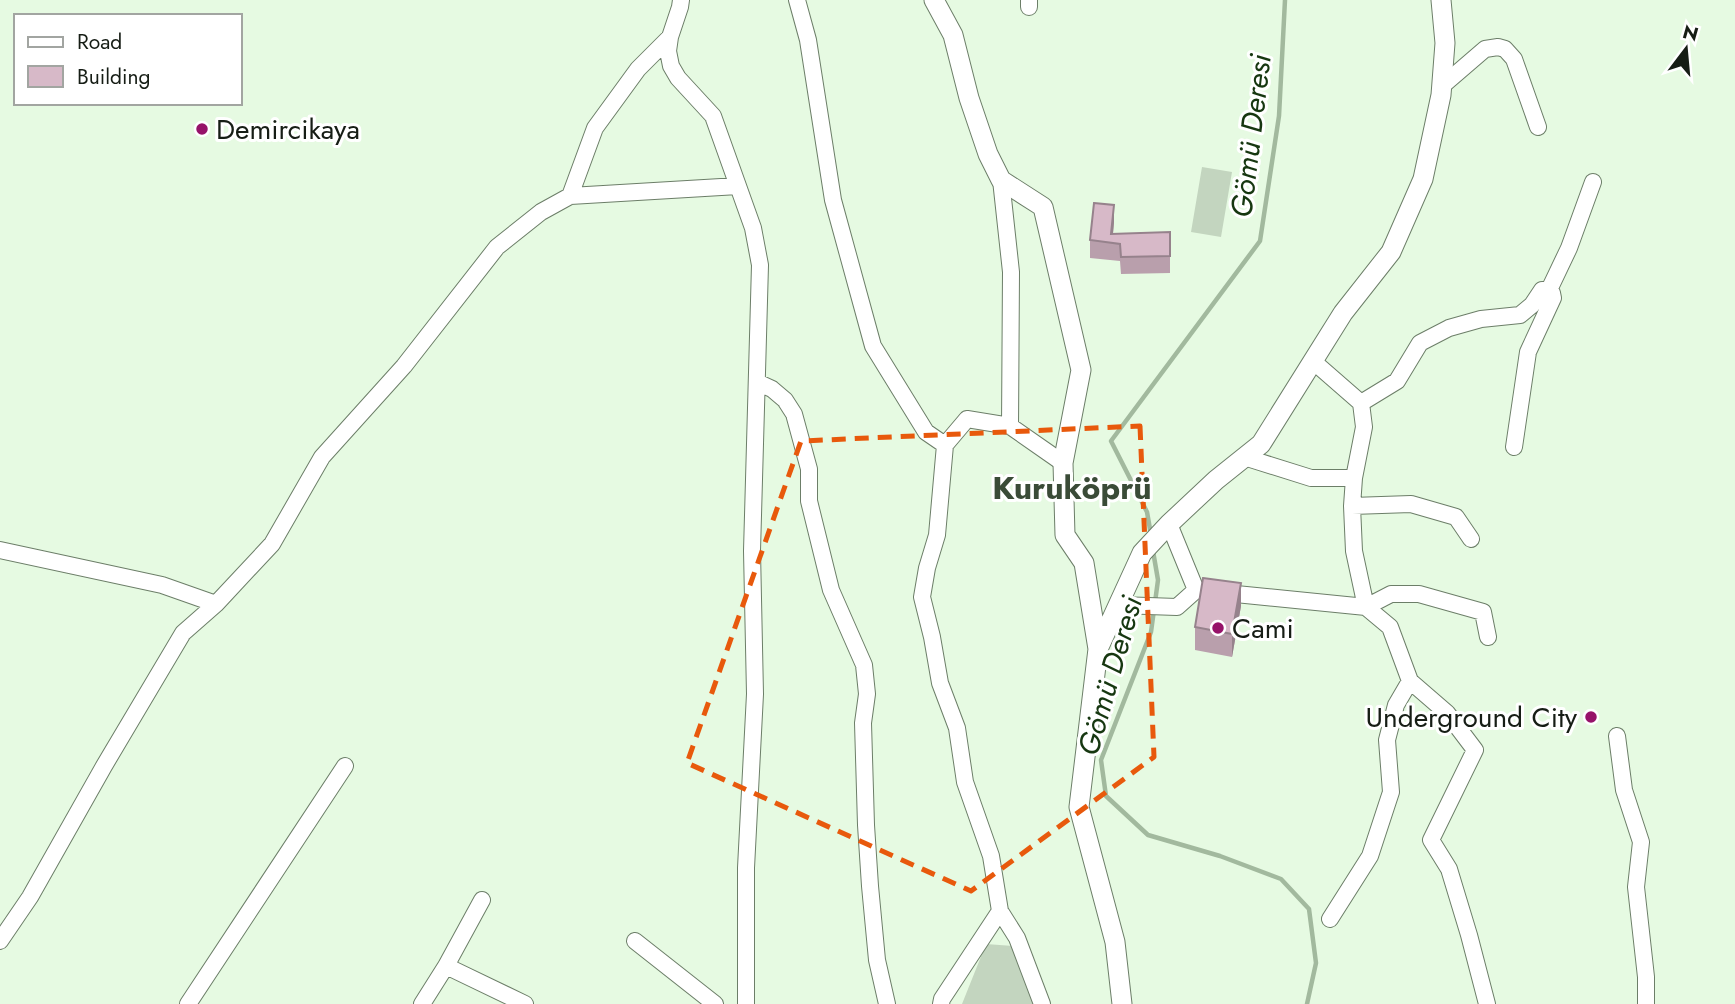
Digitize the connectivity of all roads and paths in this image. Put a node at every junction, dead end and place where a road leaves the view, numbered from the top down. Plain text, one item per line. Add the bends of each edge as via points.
1 (681, 0) edge
2 (797, 0) edge
3 (934, 0) edge
4 (1441, 0) edge
5 (670, 37) junction
6 (1442, 86) junction
7 (1538, 127) dead end
8 (1001, 180) junction
9 (1593, 182) dead end
10 (738, 186) junction
11 (570, 197) junction
12 (1549, 290) junction
13 (1314, 362) junction
14 (757, 382) junction
15 (1361, 403) junction
16 (1010, 426) junction
17 (945, 445) junction
18 (1514, 447) dead end
19 (1244, 457) junction
20 (1063, 463) junction
21 (1354, 478) junction
22 (1352, 506) junction
23 (1169, 524) junction
24 (1471, 539) dead end
25 (0, 550) edge
26 (1196, 590) junction
27 (216, 604) junction
28 (1119, 605) junction
29 (1366, 607) junction
30 (1488, 637) dead end
31 (1098, 649) junction
32 (1410, 681) junction
33 (1617, 736) dead end
34 (345, 766) dead end
35 (482, 900) dead end
36 (1000, 911) junction
37 (1330, 919) dead end
38 (0, 941) edge
39 (635, 941) dead end
40 (446, 966) junction
41 (188, 1004) edge
42 (422, 1004) edge
43 (525, 1004) edge
44 (715, 1004) edge
45 (746, 1004) edge
46 (887, 1004) edge
47 (941, 1004) edge
48 (1042, 1004) edge
49 (1122, 1004) edge
50 (1487, 1004) edge
51 (1646, 1004) edge

1 - 5 street
2 - 17 street via 808,40 833,200 873,346 926,432
3 - 8 street via 953,35 969,98
4 - 6 street
5 - 10 street via 671,66 713,116
5 - 11 street via 638,69 595,128
6 - 7 street via 1486,49 1505,49 1514,58
6 - 13 street via 1423,179 1391,251 1343,313
8 - 16 street via 1011,272
8 - 20 street via 1043,207 1082,370
9 - 12 street
10 - 11 street
10 - 14 street via 760,265
11 - 27 street via 541,212 497,247 404,366 322,457 272,544
12 - 15 street via 1542,290 1520,315 1481,319 1420,343 1397,381
12 - 18 street via 1553,298 1528,352
13 - 15 street
13 - 19 street via 1261,444
14 - 45 street via 751,551 755,694 746,868
14 - 46 street via 785,400 794,414 809,468 809,500 831,590 864,665 869,862 877,960
15 - 21 street via 1364,427
16 - 17 street via 967,419
16 - 20 street
17 - 36 street via 937,535 922,597 940,683 957,728 965,782 991,856
19 - 21 street via 1311,478
19 - 23 street
20 - 31 street via 1065,535 1084,562
21 - 22 street
22 - 24 street via 1411,504 1456,517
22 - 29 street via 1354,551
23 - 26 street
23 - 28 street via 1142,553
25 - 27 street via 162,585
26 - 28 street via 1177,607
26 - 29 street
27 - 38 street via 183,633
28 - 31 street
29 - 30 street via 1391,594 1419,594 1483,612
29 - 32 street via 1390,627
31 - 49 street via 1079,807 1115,942
32 - 37 street via 1396,705 1387,740 1391,792 1370,856
32 - 50 street via 1447,713 1475,750 1431,840 1449,869
33 - 51 street via 1624,790 1641,842 1636,887
34 - 41 street
35 - 40 street
36 - 47 street
36 - 48 street via 1017,938
39 - 44 street
40 - 42 street
40 - 43 street

